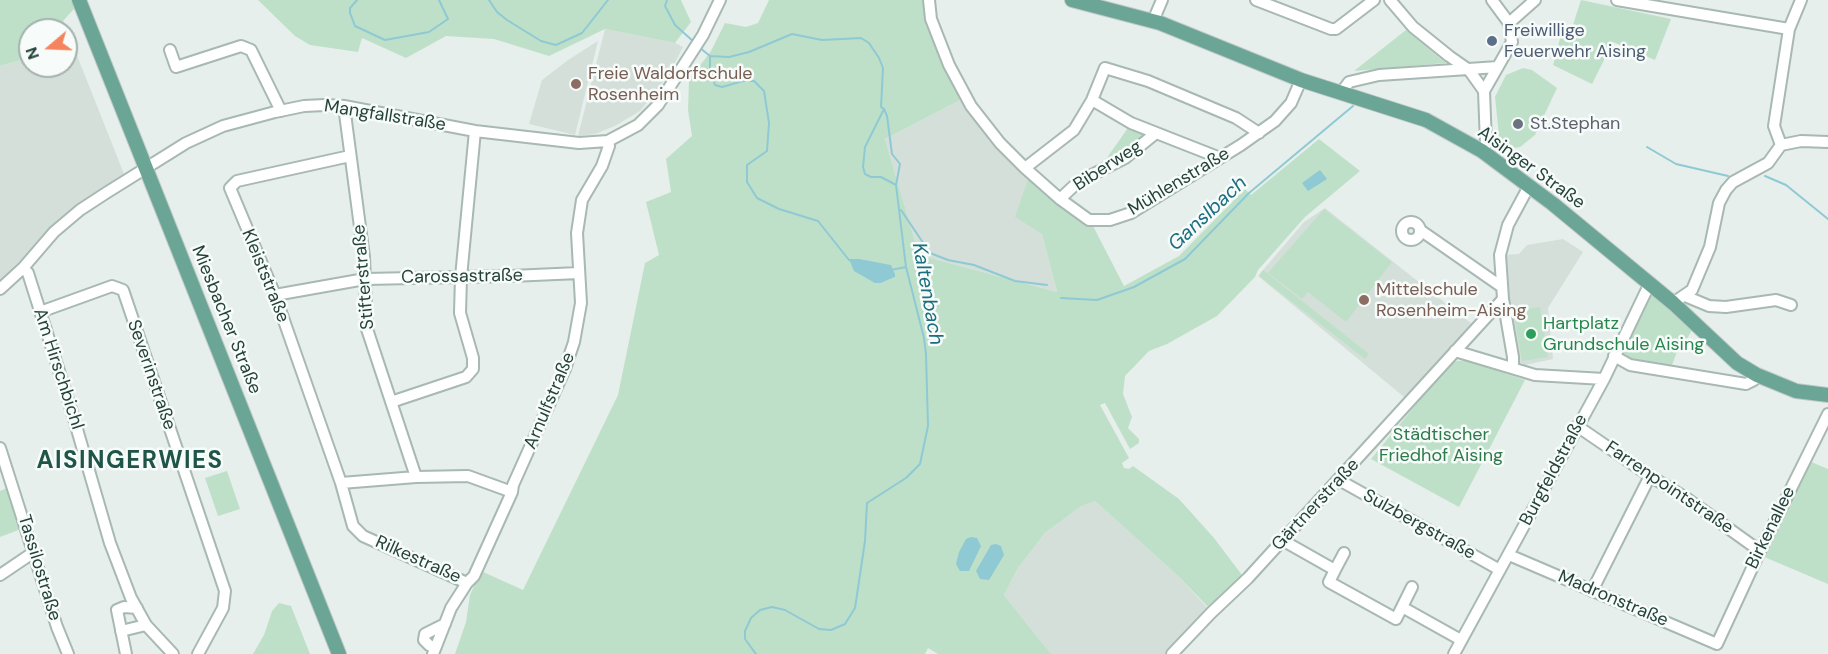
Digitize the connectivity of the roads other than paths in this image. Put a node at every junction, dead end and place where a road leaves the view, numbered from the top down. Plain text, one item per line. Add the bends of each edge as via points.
1 (79, 0) edge
2 (720, 0) edge
3 (929, 0) edge
4 (1072, 0) edge
5 (1161, 0) edge
6 (1256, 0) edge
7 (1374, 0) edge
8 (1389, 0) edge
9 (1492, 0) edge
10 (1535, 0) edge
11 (1617, 0) edge
12 (1801, 0) edge
13 (1153, 21) junction
14 (1509, 22) junction
15 (1789, 29) junction
16 (170, 50) dead end
17 (1498, 67) junction
18 (1469, 70) junction
19 (1301, 80) junction
20 (1485, 91) junction
21 (1341, 93) junction
22 (1092, 100) junction
23 (344, 106) junction
24 (281, 111) junction
25 (475, 130) junction
26 (1156, 133) junction
27 (1259, 133) junction
28 (608, 141) junction
29 (1828, 142) edge
30 (1781, 144) junction
31 (1482, 150) junction
32 (350, 156) junction
33 (1221, 158) junction
34 (146, 168) junction
35 (1025, 168) junction
36 (1529, 186) junction
37 (1059, 199) junction
38 (1420, 230) dead end
39 (23, 268) junction
40 (579, 273) junction
41 (461, 277) junction
42 (365, 279) junction
43 (1650, 283) junction
44 (0, 289) edge
45 (1502, 293) junction
46 (275, 296) junction
47 (1679, 300) junction
48 (1791, 305) dead end
49 (40, 312) junction
50 (1455, 351) junction
51 (1614, 356) junction
52 (1513, 368) junction
53 (1758, 375) junction
54 (1604, 379) junction
55 (1828, 394) edge
56 (391, 402) junction
57 (1828, 414) edge
58 (1577, 426) junction
59 (0, 448) edge
60 (1650, 476) junction
61 (416, 477) junction
62 (1339, 480) junction
63 (341, 483) junction
64 (512, 492) junction
65 (1282, 540) junction
66 (1760, 551) junction
67 (34, 552) junction
68 (1344, 554) dead end
69 (1509, 555) junction
70 (1335, 570) junction
71 (1500, 570) junction
72 (0, 575) edge
73 (467, 583) junction
74 (1413, 587) dead end
75 (1592, 591) junction
76 (1402, 607) junction
77 (136, 608) junction
78 (146, 625) junction
79 (121, 631) junction
80 (1461, 640) junction
81 (1717, 644) joint
82 (434, 651) edge
83 (68, 654) edge
84 (126, 654) edge
85 (173, 654) edge
86 (198, 654) edge
87 (339, 654) edge
88 (1172, 654) edge
89 (1454, 654) edge

1 - 34 main road, Miesbacher Straße
2 - 28 street, Mangfallstraße via 703,35 657,105 638,125
3 - 35 street, Mühlenstraße via 931,20 945,56 971,106
4 - 13 main road, Aisinger Straße
5 - 13 street
6 - 7 street via 1331,29
8 - 18 street via 1413,27
9 - 14 street
10 - 14 street
11 - 15 street
12 - 15 street
13 - 19 main road, Aisinger Straße
14 - 17 street via 1512,42
15 - 30 street via 1774,126
16 - 24 street via 176,67 241,46 251,50
17 - 18 street
17 - 20 street
18 - 20 street
18 - 21 street via 1379,75 1349,82
19 - 21 main road, Aisinger Straße
19 - 27 street, Mühlenstraße via 1291,103
20 - 31 street via 1486,144
21 - 31 main road, Aisinger Straße via 1426,120
22 - 26 street
22 - 27 street via 1105,68 1148,81 1236,118
22 - 35 street via 1074,130
23 - 24 street, Mangfallstraße via 311,105
23 - 25 street, Mangfallstraße
23 - 32 street, Stifterstraße
24 - 34 street, Mangfallstraße via 224,126
25 - 28 street, Mangfallstraße via 579,143
25 - 41 street
26 - 33 street
26 - 37 street, Biberweg via 1125,158 1078,182
27 - 33 street, Mühlenstraße
28 - 40 street, Arnulfstraße via 602,166 582,200 577,233
29 - 30 street
30 - 47 street via 1768,163 1743,175 1726,190 1719,203 1710,247 1692,290
31 - 36 main road, Aisinger Straße
32 - 42 street, Stifterstraße
32 - 46 street, Kleiststraße via 237,180 231,185
33 - 37 street, Mühlenstraße via 1131,213 1110,220 1089,220
34 - 39 street, Mangfallstraße via 80,210 54,232
34 - 87 main road, Miesbacher Straße
35 - 37 street, Mühlenstraße
36 - 43 main road, Aisinger Straße
36 - 45 street via 1504,236 1500,255
38 - 45 street
39 - 44 street, Mangfallstraße
39 - 49 street, Am Hirschbichl
40 - 41 street, Carossastraße
40 - 64 street, Arnulfstraße via 581,303 574,342
41 - 42 street, Carossastraße
41 - 56 street via 460,313 473,369 466,377
42 - 46 street, Carossastraße
42 - 56 street, Stifterstraße via 367,330
43 - 47 main road, Aisinger Straße
43 - 51 street, Burgfeldstraße
45 - 50 street, Gärtnerstraße
45 - 52 street
46 - 63 street, Kleiststraße
47 - 48 street via 1726,308 1776,300
47 - 53 main road, Aisinger Straße via 1737,363
49 - 77 street, Am Hirschbichl via 110,543
49 - 86 street, Severinstraße via 112,286 123,290 225,591 223,608
50 - 52 street
50 - 62 street, Gärtnerstraße
51 - 53 street via 1630,365 1746,384
51 - 54 street, Burgfeldstraße
52 - 54 street via 1535,375
53 - 55 main road, Aisinger Straße via 1796,391
54 - 58 street, Burgfeldstraße
56 - 61 street, Stifterstraße
57 - 66 street, Birkenallee
58 - 60 street, Farrenpointstraße
58 - 69 street, Burgfeldstraße
59 - 67 street, Tassilostraße
60 - 66 street, Farrenpointstraße
60 - 75 street
61 - 63 street
61 - 64 street via 468,476
62 - 65 street, Gärtnerstraße
62 - 71 street, Sulzbergstraße
63 - 73 street, Rilkestraße via 357,532
64 - 73 street, Rilkestraße via 474,576
65 - 70 street
65 - 88 street, Gärtnerstraße
66 - 81 street, Birkenallee
67 - 72 street
67 - 83 street, Tassilostraße
68 - 70 street
69 - 71 street, Burgfeldstraße
69 - 75 street, Madronstraße
70 - 76 street via 1329,582 1396,619
71 - 80 street, Burgfeldstraße
73 - 82 street via 451,608
74 - 76 street
75 - 81 street, Madronstraße
76 - 80 street
77 - 78 street, Am Hirschbichl
77 - 79 street via 117,610
78 - 79 street
78 - 85 street, Am Hirschbichl
79 - 84 street
80 - 89 street, Burgfeldstraße

